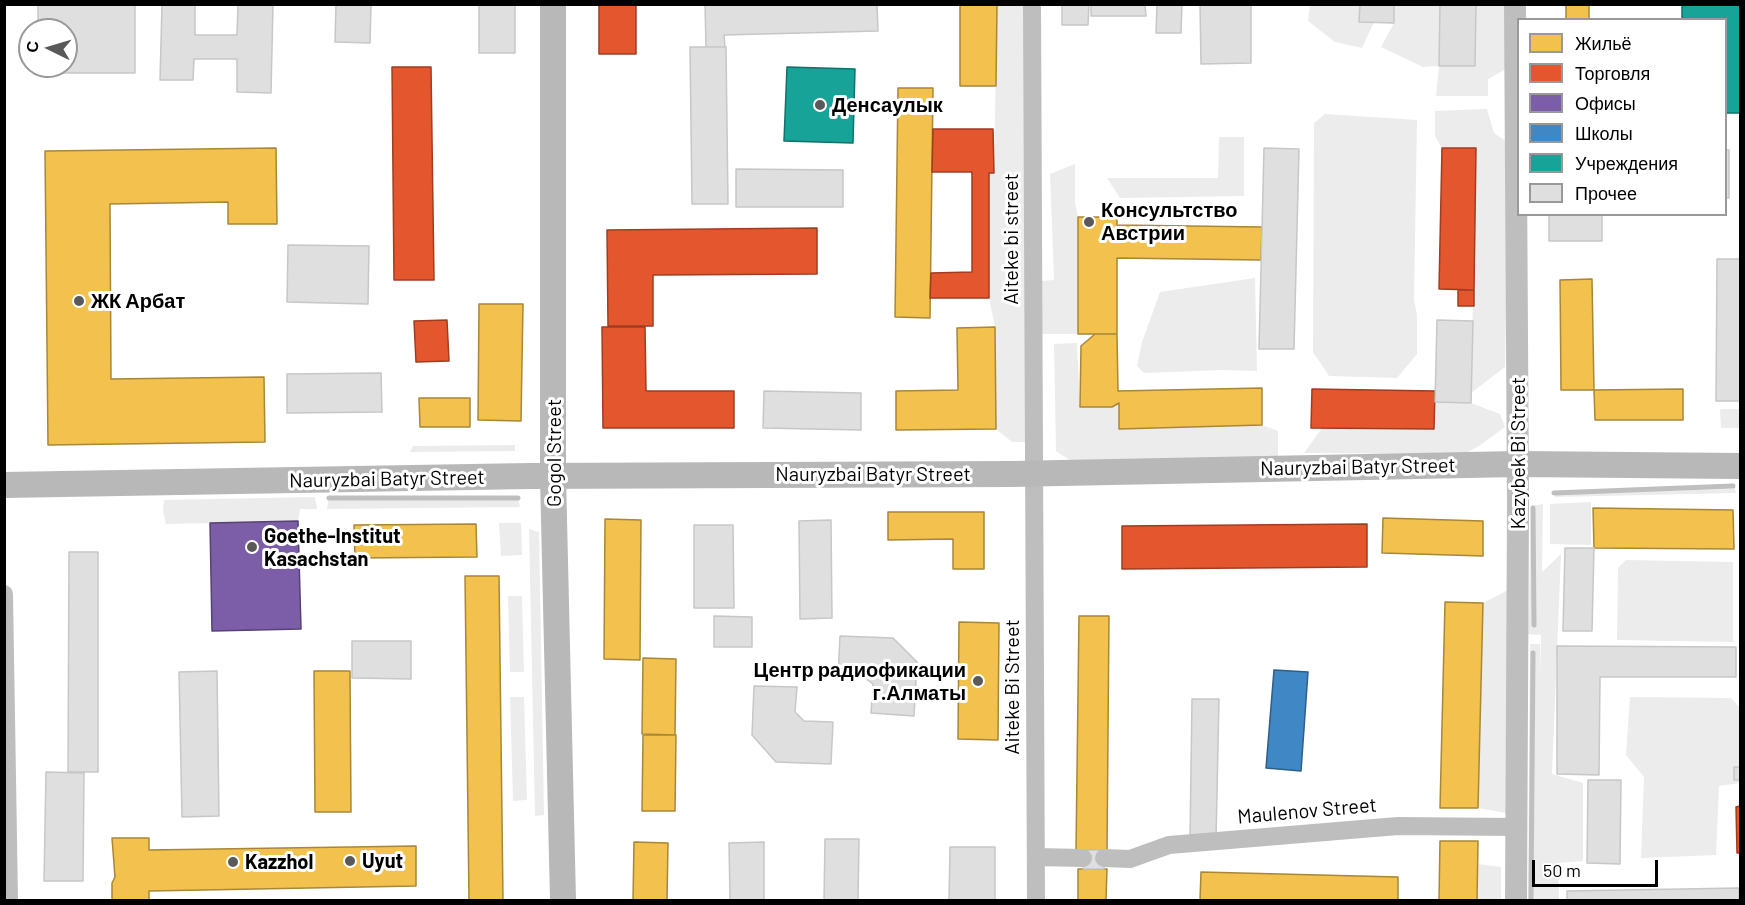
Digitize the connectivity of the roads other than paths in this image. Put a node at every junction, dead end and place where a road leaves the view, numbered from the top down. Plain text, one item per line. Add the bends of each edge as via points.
1 (553, 4) edge
2 (1032, 4) edge
3 (1515, 4) edge
4 (1518, 464) junction
5 (1740, 466) edge
6 (1033, 474) junction
7 (553, 477) junction
8 (4, 485) edge
9 (4, 594) edge
10 (1516, 827) junction
11 (1036, 857) junction
12 (1083, 858) dead end
13 (1104, 858) dead end
14 (9, 900) edge
15 (562, 900) edge
16 (1036, 900) edge
17 (1516, 900) edge

1 - 7 main road, Gogol Street
2 - 6 street, Aiteke bi street
3 - 4 street, Kazybek Bi Street
4 - 5 main road, Nauryzbai Batyr Street
4 - 6 main road, Nauryzbai Batyr Street
4 - 10 street, Kazybek Bi Street
6 - 7 main road, Nauryzbai Batyr Street
6 - 11 street, Aiteke Bi Street
7 - 8 main road, Nauryzbai Batyr Street
7 - 15 main road, Gogol Street
9 - 14 street
10 - 13 street, Maulenov Street via 1398,826 1169,845 1130,859
10 - 17 street, Kazybek Bi Street
11 - 12 street
11 - 16 street, Aiteke Bi Street

